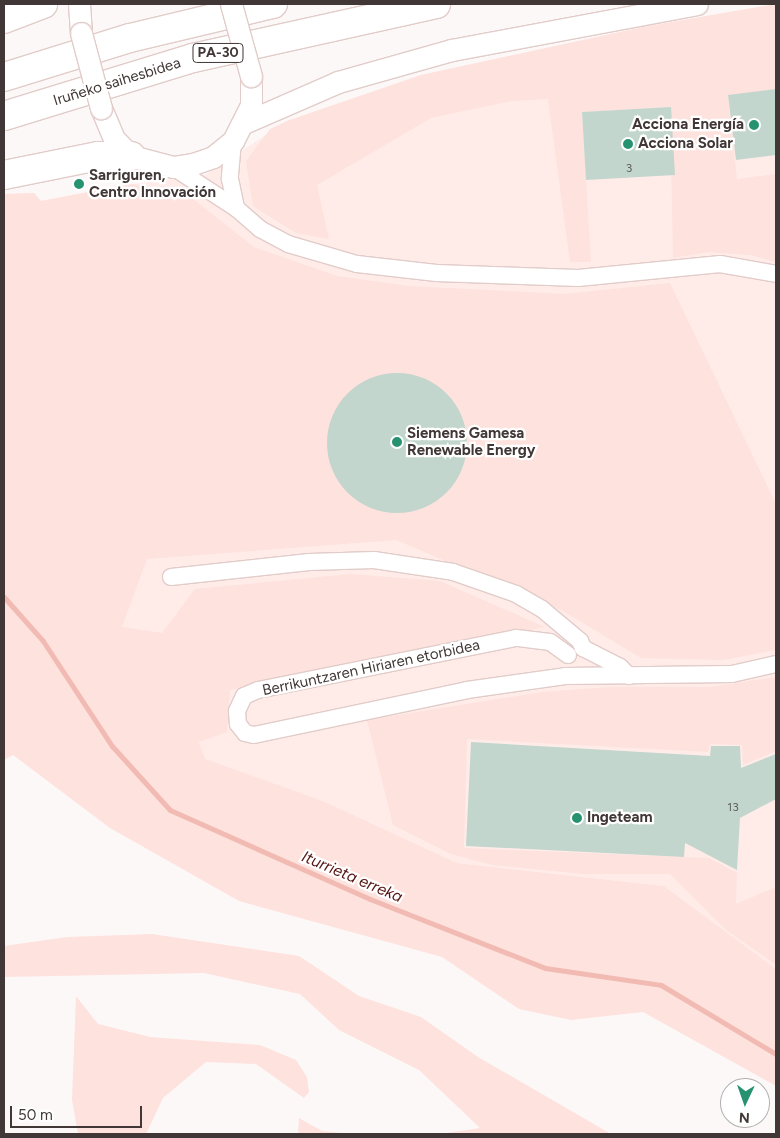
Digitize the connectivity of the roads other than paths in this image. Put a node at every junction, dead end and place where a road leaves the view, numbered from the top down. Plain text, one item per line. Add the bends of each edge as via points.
1 (44, 4) edge
2 (79, 4) edge
3 (231, 4) edge
4 (273, 4) edge
5 (436, 4) edge
6 (697, 4) edge
7 (4, 19) edge
8 (4, 77) edge
9 (4, 116) edge
10 (244, 123) junction
11 (233, 141) junction
12 (131, 156) junction
13 (173, 167) junction
14 (4, 175) edge
15 (236, 208) junction
16 (776, 274) edge
17 (171, 577) dead end
18 (576, 652) junction
19 (776, 664) edge
20 (565, 676) junction
21 (629, 676) junction

1 - 7 highway
2 - 12 street, bridge via 81,33 101,108 114,140
3 - 10 street, bridge via 251,76 251,105
4 - 8 highway, PA-30 via 130,38
5 - 9 highway, Iruñeko saihesbidea / PA-30 via 193,58
6 - 10 street via 452,50 338,82
10 - 11 street
11 - 13 street via 213,157
11 - 15 street via 230,179
12 - 13 street
12 - 14 highway via 98,156
13 - 15 street
15 - 16 street via 260,230 288,244 324,256 400,270 578,278 720,264
17 - 18 street, Berrikuntzaren Hiriaren etorbidea via 309,562 374,560 412,564 453,572 516,594 548,614 580,641
18 - 20 street
18 - 20 street, Berrikuntzaren Hiriaren etorbidea via 550,642 516,638 268,688 244,696 237,711 238,724 245,733 254,735 467,690
18 - 21 street, Berrikuntzaren Hiriaren etorbidea via 620,667
19 - 21 street, Berrikuntzaren Hiriaren etorbidea via 732,674
20 - 21 street, Berrikuntzaren Hiriaren etorbidea

